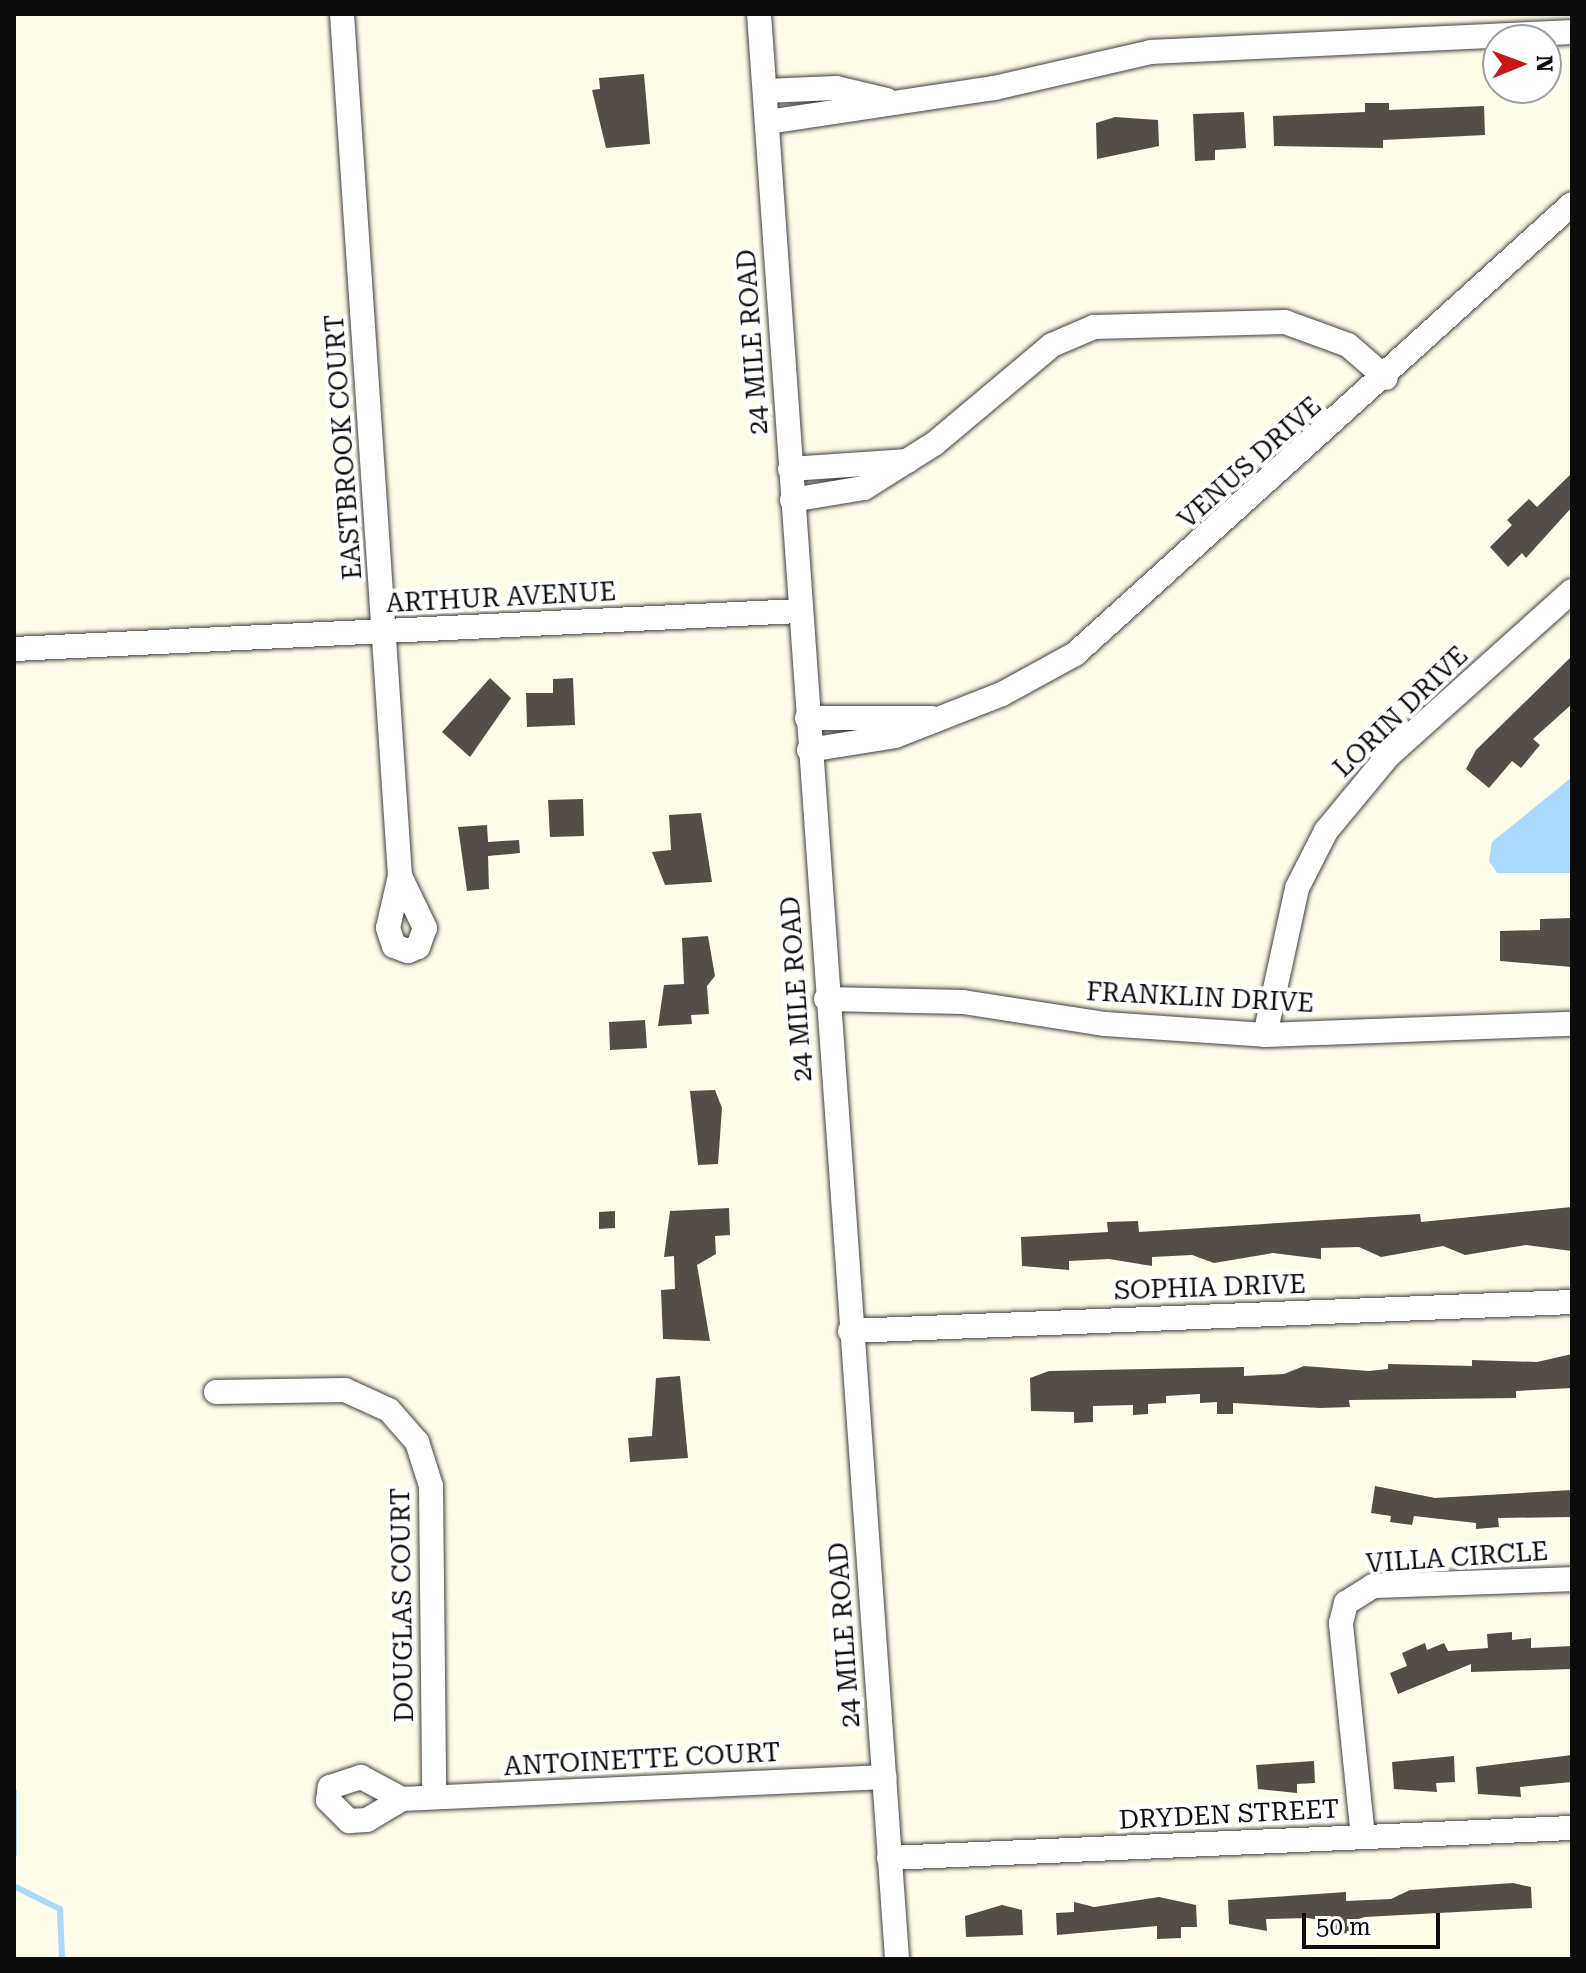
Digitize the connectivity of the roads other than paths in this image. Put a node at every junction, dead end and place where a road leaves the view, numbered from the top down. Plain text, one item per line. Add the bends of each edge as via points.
1 (342, 14) edge
2 (759, 14) edge
3 (1572, 32) edge
4 (765, 91) junction
5 (889, 101) junction
6 (767, 122) junction
7 (1572, 204) edge
8 (1386, 378) junction
9 (908, 461) junction
10 (790, 469) junction
11 (792, 500) junction
12 (1572, 591) edge
13 (800, 611) junction
14 (385, 633) junction
15 (14, 649) edge
16 (807, 718) junction
17 (934, 718) junction
18 (809, 750) junction
19 (400, 876) dead end
20 (826, 999) junction
21 (1572, 1024) edge
22 (1265, 1035) junction
23 (1572, 1302) edge
24 (850, 1331) junction
25 (216, 1392) dead end
26 (1572, 1579) edge
27 (884, 1777) junction
28 (434, 1797) junction
29 (402, 1799) dead end
30 (1572, 1828) edge
31 (1363, 1837) junction
32 (889, 1858) junction
33 (897, 1959) edge

1 - 14 street, EASTBROOK COURT
2 - 4 street, 24 MILE ROAD
3 - 5 street via 1151,52 994,88
4 - 5 street via 836,88
4 - 6 street, 24 MILE ROAD
5 - 6 street via 838,116
6 - 10 street, 24 MILE ROAD
7 - 8 street, VENUS DRIVE
8 - 9 street via 1348,345 1285,322 1094,327 1031,359
8 - 17 street, VENUS DRIVE via 1075,654 1002,694
9 - 10 street
9 - 11 street via 864,488
10 - 11 street, 24 MILE ROAD
11 - 13 street, 24 MILE ROAD
12 - 22 street, LORIN DRIVE via 1388,756 1326,831 1297,888
13 - 14 street, ARTHUR AVENUE
13 - 16 street, 24 MILE ROAD
14 - 15 street, ARTHUR AVENUE
14 - 19 street, EASTBROOK COURT
16 - 17 street, VENUS DRIVE
16 - 18 street, 24 MILE ROAD
17 - 18 street, VENUS DRIVE via 895,736
18 - 20 street, 24 MILE ROAD
20 - 22 street, FRANKLIN DRIVE via 963,1002 1105,1024
20 - 24 street, 24 MILE ROAD
21 - 22 street, FRANKLIN DRIVE
23 - 24 street, SOPHIA DRIVE
24 - 27 street, 24 MILE ROAD
25 - 28 street, DOUGLAS COURT via 345,1390 389,1410 417,1442 431,1486
26 - 31 street, VILLA CIRCLE via 1373,1586 1346,1603 1341,1623
27 - 28 street, ANTOINETTE COURT
27 - 32 street, 24 MILE ROAD
28 - 29 street, ANTOINETTE COURT
30 - 31 street, DRYDEN STREET
31 - 32 street, DRYDEN STREET
32 - 33 street, 24 MILE ROAD

